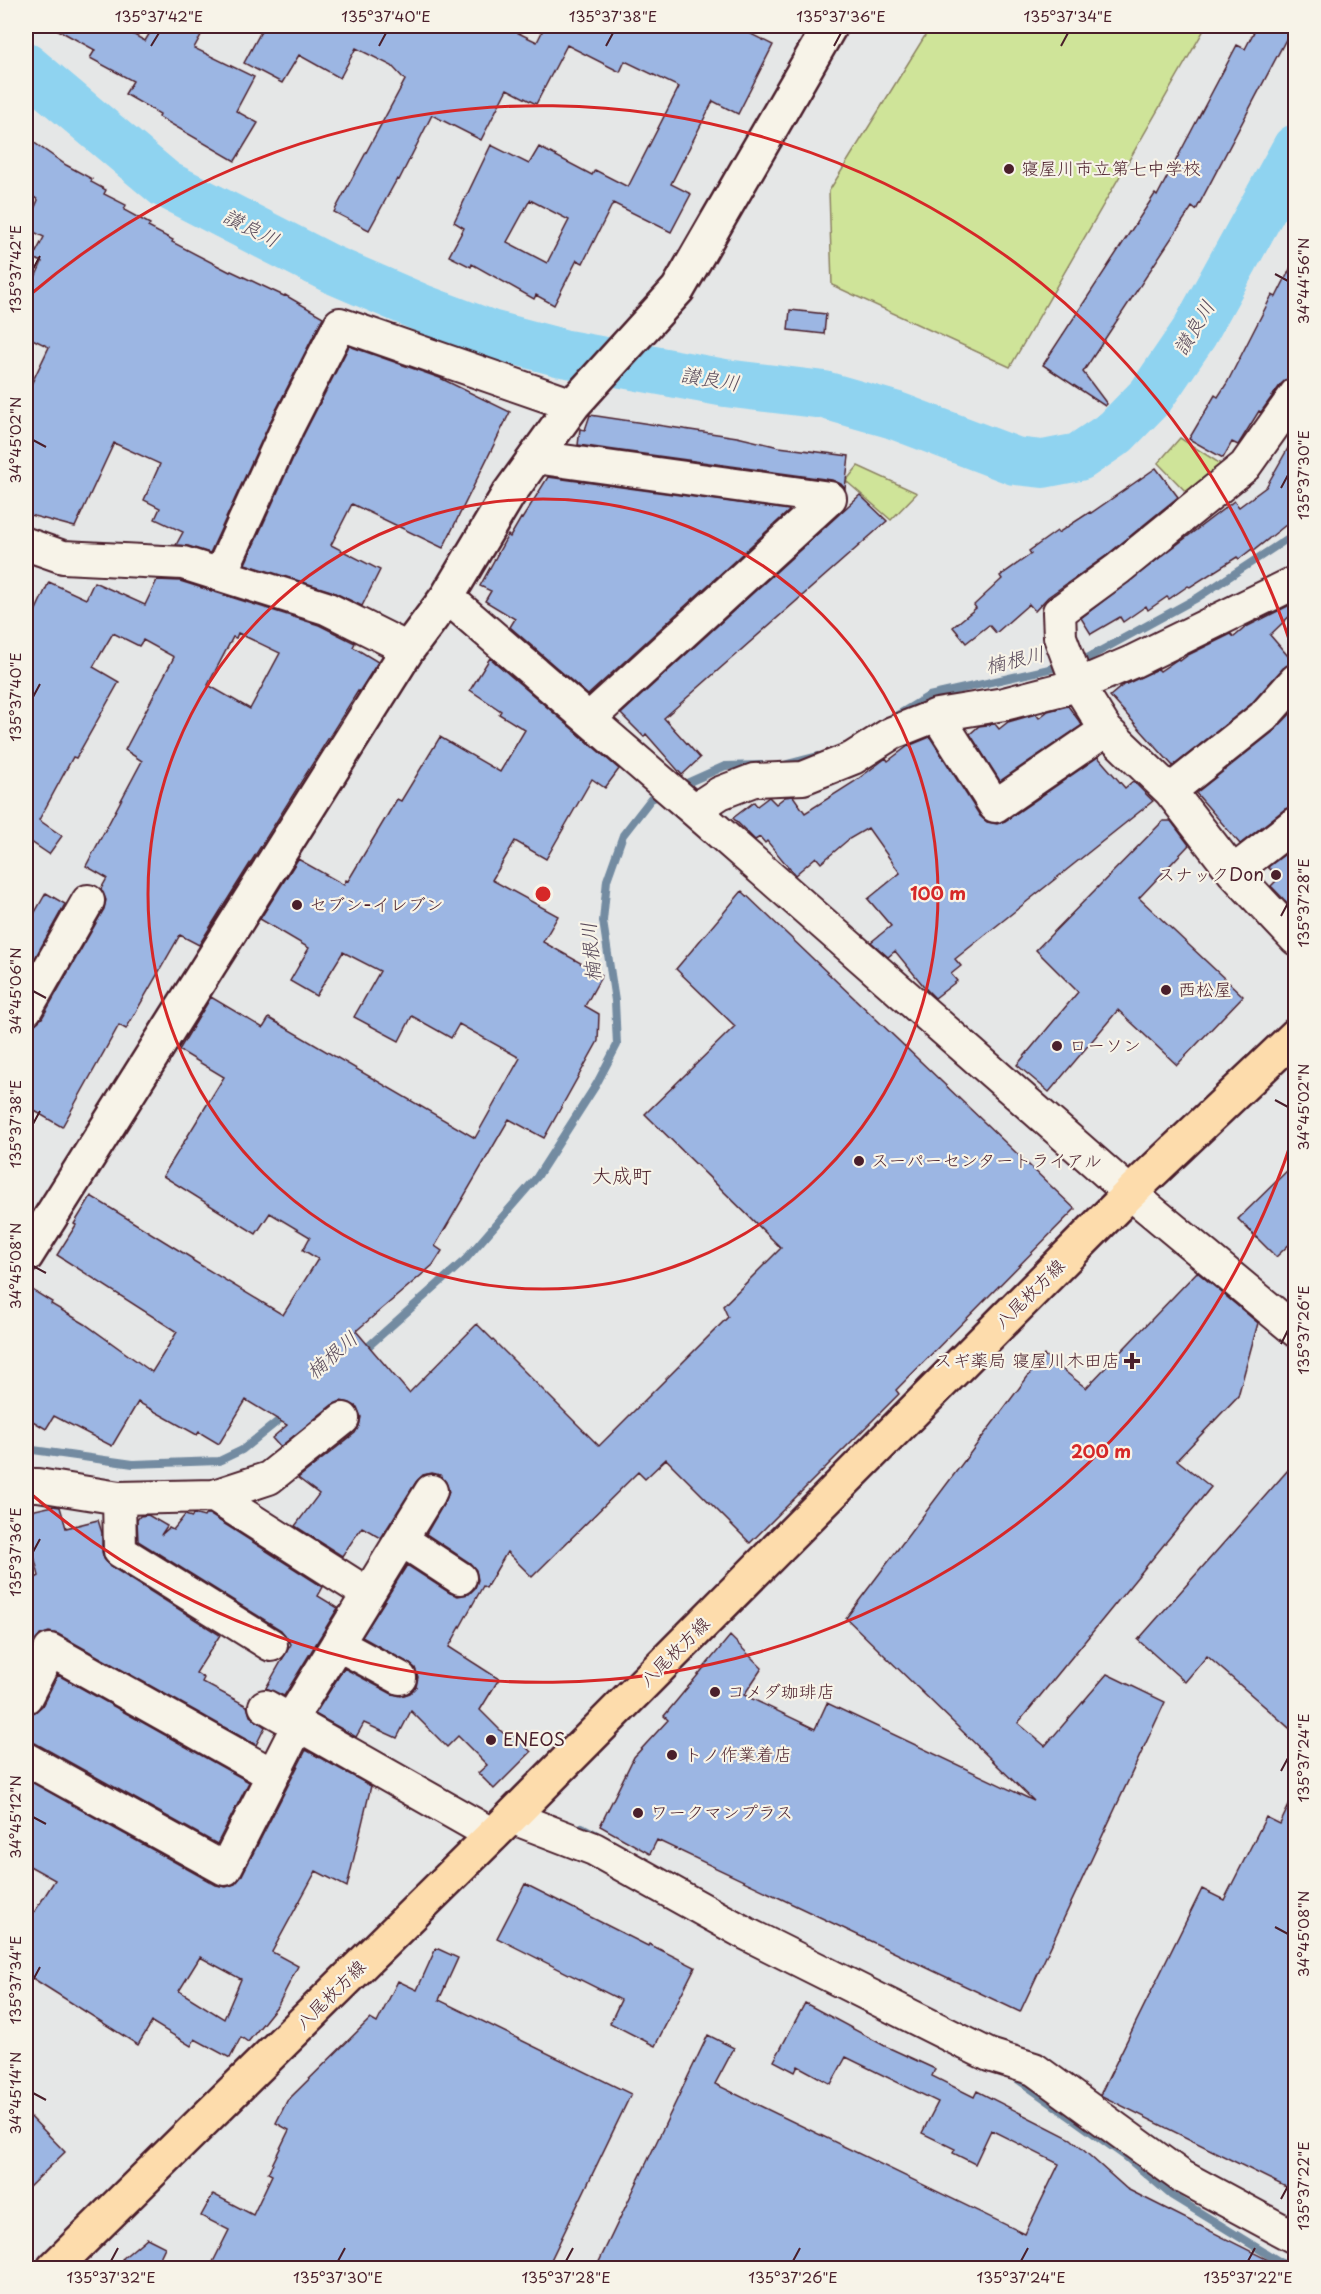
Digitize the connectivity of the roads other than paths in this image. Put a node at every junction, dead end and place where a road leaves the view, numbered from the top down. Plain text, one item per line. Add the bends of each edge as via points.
1 (830, 26) edge
2 (1296, 394) edge
3 (573, 405) junction
4 (535, 457) junction
5 (26, 544) edge
6 (220, 575) junction
7 (1296, 582) edge
8 (447, 597) junction
9 (408, 649) junction
10 (1072, 669) junction
11 (1296, 680) edge
12 (937, 716) junction
13 (589, 719) junction
14 (1106, 730) junction
15 (1170, 791) junction
16 (689, 806) junction
17 (1296, 823) edge
18 (1233, 872) junction
19 (88, 901) dead end
20 (1296, 939) edge
21 (26, 1009) edge
22 (1296, 1035) edge
23 (1130, 1193) junction
24 (26, 1256) edge
25 (1296, 1331) edge
26 (343, 1419) dead end
27 (26, 1485) edge
28 (431, 1491) dead end
29 (214, 1496) junction
30 (119, 1498) junction
31 (402, 1540) junction
32 (460, 1578) dead end
33 (368, 1594) junction
34 (337, 1644) junction
35 (271, 1645) dead end
36 (400, 1678) dead end
37 (26, 1697) edge
38 (284, 1718) junction
39 (26, 1759) edge
40 (273, 1775) junction
41 (502, 1826) junction
42 (1296, 2238) edge
43 (54, 2268) edge

1 - 3 street via 678,289
2 - 10 street via 1245,466 1059,612 1060,637
3 - 4 street
3 - 6 street via 340,324
4 - 8 street
4 - 13 street via 830,498
5 - 6 street via 63,557 183,563
6 - 9 street via 326,608
7 - 10 street via 1134,662
8 - 9 street
8 - 13 street
9 - 24 street
10 - 12 street via 1004,704
10 - 14 street
11 - 15 street via 1263,717
12 - 14 street via 995,806
12 - 16 street via 892,733 853,758 803,777 754,780
13 - 16 street
14 - 15 street
15 - 18 street
16 - 23 street
17 - 18 street
18 - 20 street
19 - 21 street
22 - 23 main road, 八尾枚方線
23 - 25 street
23 - 41 main road, 八尾枚方線
26 - 29 street via 269,1478
27 - 30 street
28 - 31 street
29 - 30 street
29 - 33 street
30 - 35 street via 120,1551
31 - 32 street
31 - 33 street
33 - 34 street
34 - 36 street
34 - 38 street
37 - 40 street via 50,1650
38 - 40 street
38 - 41 street
39 - 40 street via 225,1869
41 - 42 street via 594,1849 777,1949 989,2055 1034,2069 1180,2176
41 - 43 main road, 八尾枚方線

